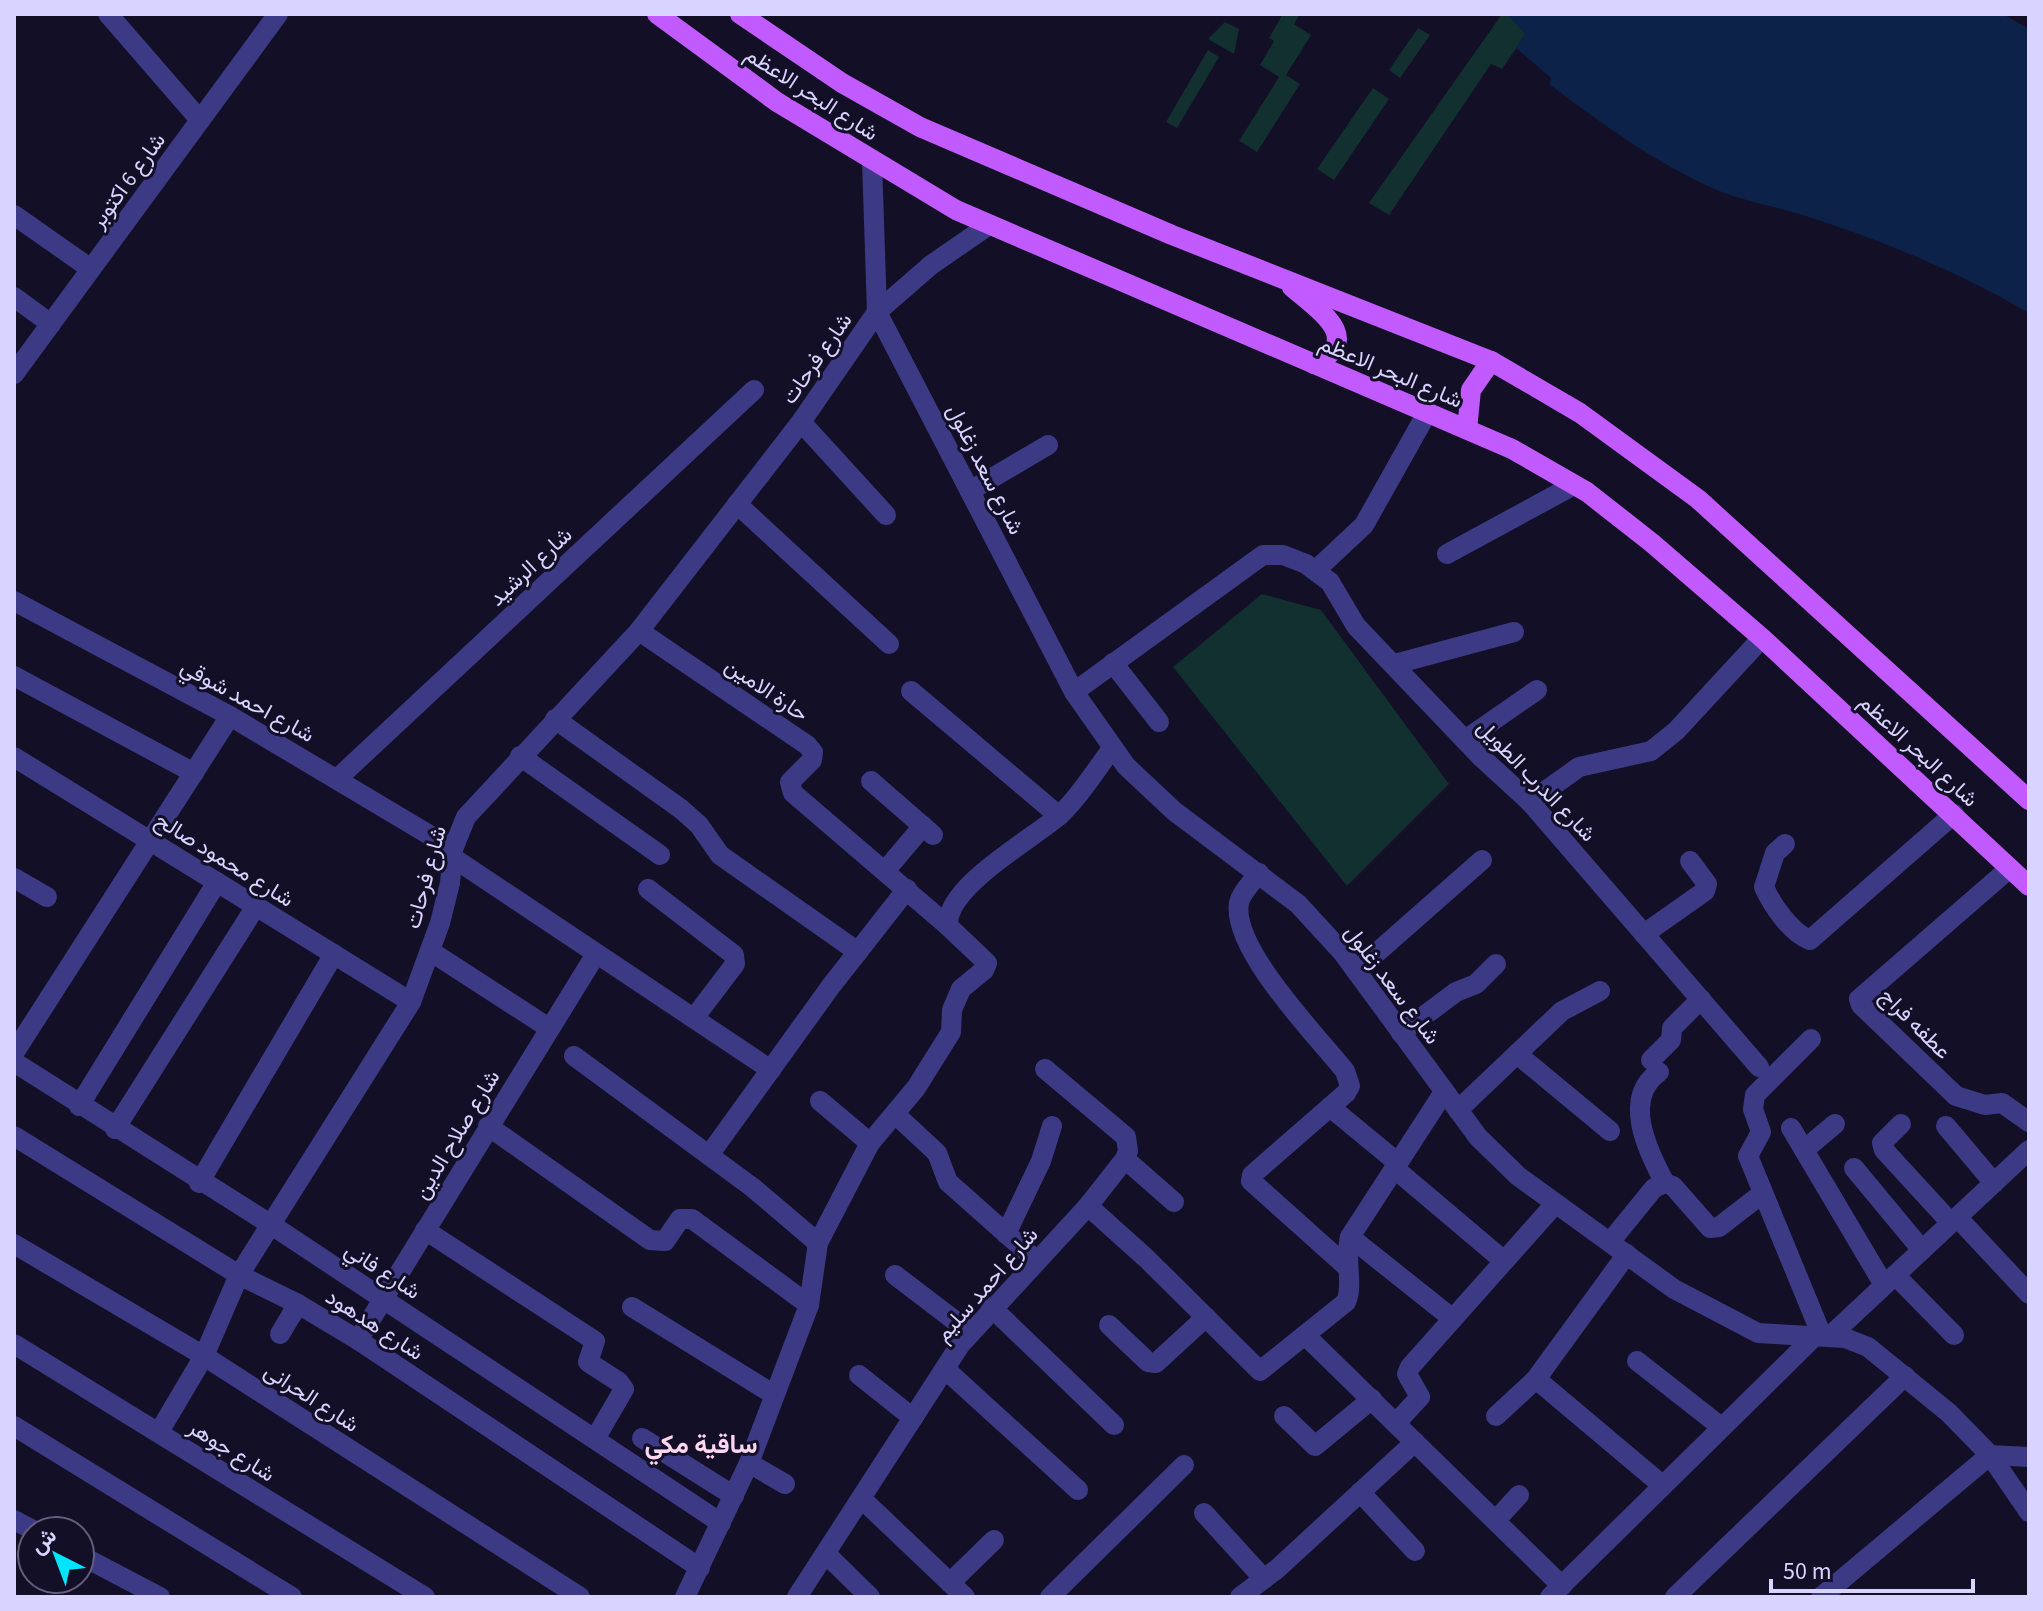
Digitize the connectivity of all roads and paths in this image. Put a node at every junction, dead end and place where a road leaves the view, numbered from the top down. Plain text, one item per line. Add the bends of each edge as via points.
1 (108, 14) edge
2 (278, 14) edge
3 (657, 14) edge
4 (740, 14) edge
5 (200, 120) junction
6 (872, 161) junction
7 (14, 215) edge
8 (989, 225) junction
9 (91, 269) junction
10 (1278, 275) junction
11 (14, 297) edge
12 (877, 312) junction
13 (51, 324) junction
14 (1491, 361) junction
15 (1314, 364) junction
16 (14, 374) edge
17 (754, 390) dead end
18 (1427, 413) junction
19 (801, 422) junction
20 (1467, 429) junction
21 (1048, 445) dead end
22 (1574, 485) junction
23 (970, 491) junction
24 (737, 504) junction
25 (886, 515) dead end
26 (1447, 554) dead end
27 (1315, 571) junction
28 (14, 601) edge
29 (639, 631) junction
30 (1514, 632) dead end
31 (1762, 638) junction
32 (889, 644) dead end
33 (1113, 663) junction
34 (1395, 664) junction
35 (14, 676) edge
36 (1537, 690) dead end
37 (911, 691) dead end
38 (1074, 692) junction
39 (230, 716) junction
40 (555, 719) junction
41 (1159, 722) dead end
42 (1465, 740) junction
43 (1111, 750) junction
44 (520, 756) junction
45 (14, 757) edge
46 (194, 773) junction
47 (338, 778) junction
48 (871, 781) dead end
49 (2029, 800) edge
50 (1530, 802) junction
51 (1954, 814) junction
52 (1059, 816) junction
53 (151, 840) junction
54 (1785, 844) dead end
55 (452, 853) junction
56 (660, 855) dead end
57 (1482, 860) dead end
58 (1690, 861) dead end
59 (2010, 868) junction
60 (885, 871) junction
61 (1259, 873) junction
62 (14, 878) edge
63 (217, 882) junction
64 (2029, 886) edge
65 (648, 889) dead end
66 (907, 889) junction
67 (47, 897) dead end
68 (256, 906) junction
69 (948, 926) junction
70 (1644, 934) junction
71 (430, 951) junction
72 (858, 952) junction
73 (334, 954) junction
74 (596, 954) junction
75 (1496, 964) dead end
76 (1356, 971) junction
77 (1600, 991) dead end
78 (1701, 999) junction
79 (411, 1002) junction
80 (694, 1018) junction
81 (549, 1028) junction
82 (1401, 1033) junction
83 (1811, 1039) dead end
84 (14, 1053) edge
85 (1517, 1054) junction
86 (574, 1056) dead end
87 (14, 1062) edge
88 (1759, 1067) dead end
89 (1045, 1069) dead end
90 (771, 1070) junction
91 (1444, 1092) junction
92 (820, 1101) dead end
93 (79, 1106) junction
94 (1330, 1107) junction
95 (1458, 1110) junction
96 (895, 1114) junction
97 (2029, 1122) edge
98 (1835, 1124) dead end
99 (1901, 1124) dead end
100 (488, 1126) junction
101 (1052, 1126) dead end
102 (1946, 1126) dead end
103 (1791, 1128) dead end
104 (115, 1129) junction
105 (1610, 1131) dead end
106 (14, 1136) edge
107 (870, 1143) junction
108 (1804, 1150) junction
109 (2029, 1150) edge
110 (709, 1155) junction
111 (1125, 1159) junction
112 (1396, 1166) junction
113 (1854, 1168) dead end
114 (199, 1183) junction
115 (1665, 1183) junction
116 (1994, 1183) junction
117 (1763, 1193) junction
118 (1174, 1202) dead end
119 (1555, 1204) junction
120 (1088, 1206) junction
121 (1954, 1220) junction
122 (270, 1224) junction
123 (425, 1230) junction
124 (1006, 1234) junction
125 (1350, 1237) junction
126 (818, 1243) junction
127 (14, 1244) edge
128 (1618, 1248) junction
129 (1922, 1250) junction
130 (1037, 1261) junction
131 (1504, 1261) junction
132 (1346, 1266) junction
133 (239, 1275) junction
134 (895, 1275) dead end
135 (1890, 1280) junction
136 (2029, 1294) edge
137 (383, 1299) junction
138 (298, 1304) junction
139 (809, 1305) junction
140 (632, 1307) dead end
141 (991, 1307) junction
142 (1206, 1317) junction
143 (1453, 1319) junction
144 (1109, 1325) dead end
145 (971, 1333) junction
146 (280, 1334) dead end
147 (1954, 1335) dead end
148 (1822, 1336) junction
149 (1307, 1337) junction
150 (358, 1340) junction
151 (14, 1344) edge
152 (204, 1356) junction
153 (1637, 1361) dead end
154 (945, 1369) junction
155 (859, 1375) dead end
156 (1905, 1376) junction
157 (1536, 1379) junction
158 (773, 1394) junction
159 (1372, 1399) junction
160 (1284, 1416) dead end
161 (1496, 1416) dead end
162 (913, 1418) junction
163 (1396, 1423) junction
164 (1114, 1425) dead end
165 (14, 1426) edge
166 (1720, 1426) junction
167 (159, 1432) junction
168 (642, 1438) dead end
169 (595, 1439) junction
170 (1415, 1442) junction
171 (1990, 1455) junction
172 (2029, 1457) edge
173 (749, 1463) junction
174 (1184, 1465) dead end
175 (785, 1484) dead end
176 (1662, 1485) junction
177 (1078, 1490) dead end
178 (1360, 1492) junction
179 (1519, 1495) dead end
180 (734, 1496) junction
181 (863, 1500) junction
182 (2029, 1512) edge
183 (1204, 1513) dead end
184 (1496, 1520) junction
185 (721, 1523) junction
186 (994, 1540) dead end
187 (1415, 1551) dead end
188 (826, 1554) junction
189 (96, 1563) edge
190 (700, 1568) junction
191 (1264, 1579) junction
192 (957, 1590) edge
193 (1556, 1591) edge
194 (1824, 1596) edge
195 (160, 1597) edge
196 (292, 1597) edge
197 (425, 1597) edge
198 (580, 1597) edge
199 (685, 1597) edge
200 (797, 1597) edge
201 (870, 1597) edge
202 (1050, 1597) edge
203 (1240, 1597) edge
204 (1675, 1597) edge

1 - 5 street
2 - 5 street, شارع 6 اكتوبر
3 - 6 main road, شارع البحر الاعظم via 777,102
4 - 10 main road, شارع البحر الاعظم via 842,83 920,127
5 - 9 street, شارع 6 اكتوبر
6 - 8 main road, شارع البحر الاعظم
6 - 12 street, شارع فرحات
7 - 9 street
8 - 12 street, شارع فرحات
8 - 15 main road, شارع البحر الاعظم
9 - 13 street, شارع 6 اكتوبر
10 - 14 main road, شارع البحر الاعظم
10 - 15 main road via 1334,324 1333,349
11 - 13 street
12 - 19 street, شارع فرحات
12 - 23 street, شارع سعد زغلول
13 - 16 street, شارع 6 اكتوبر
14 - 20 main road via 1471,390
14 - 49 main road, شارع البحر الاعظم via 1580,413 1698,499
15 - 18 main road, شارع البحر الاعظم
17 - 47 street, شارع الرشيد
18 - 20 main road, شارع البحر الاعظم
18 - 27 street via 1364,525
19 - 24 street, شارع فرحات
19 - 25 street
20 - 22 main road, شارع البحر الاعظم
21 - 23 street
22 - 26 street
22 - 31 main road, شارع البحر الاعظم via 1652,543
23 - 38 street, شارع سعد زغلول
24 - 29 street, شارع فرحات
24 - 32 street
27 - 33 street, شارع الدرب الطويل via 1283,555 1263,555
27 - 34 street, شارع الدرب الطويل via 1330,582 1356,626
28 - 39 street, شارع احمد شوقي
29 - 40 street, شارع فرحات
29 - 60 street, حارة الامين via 807,745 812,760 790,782 790,789
30 - 34 street
31 - 50 street via 1651,751 1579,767
31 - 51 main road, شارع البحر الاعظم
33 - 38 street
33 - 41 street
34 - 42 street, شارع الدرب الطويل
35 - 46 street
36 - 42 street
37 - 52 street
38 - 43 street, شارع سعد زغلول
39 - 46 street
39 - 47 street, شارع احمد شوقي
40 - 44 street, شارع فرحات
40 - 72 street via 681,809 720,855
42 - 50 street, شارع الدرب الطويل
43 - 52 street
43 - 61 street, شارع سعد زغلول via 1174,811
44 - 55 street, شارع فرحات via 466,817
44 - 56 street
45 - 53 street, شارع محمود صالح
46 - 53 street
47 - 55 street, شارع احمد شوقي
48 - 60 street via 928,830
50 - 70 street, شارع الدرب الطويل
51 - 54 street via 1810,940 1770,901 1764,887 1775,853
51 - 59 main road, شارع البحر الاعظم
52 - 69 street via 986,869 951,912
53 - 63 street, شارع محمود صالح
53 - 84 street
55 - 71 street, شارع فرحات via 450,883
55 - 74 street, شارع احمد شوقي
57 - 76 street
58 - 70 street via 1707,884 1705,891
59 - 64 main road, شارع البحر الاعظم
59 - 97 street, عطفه فراج via 1859,999 1956,1096 1985,1105 2002,1103
60 - 66 street, حارة الامين
61 - 76 street, شارع سعد زغلول via 1298,904
61 - 94 street via 1239,900 1240,931 1256,961 1349,1078 1346,1093
62 - 67 street
63 - 68 street, شارع محمود صالح
63 - 93 street
65 - 80 street via 734,955 735,964
66 - 69 street, حارة الامين
66 - 72 street
68 - 73 street, شارع محمود صالح
68 - 104 street
69 - 96 street, حارة الامين via 987,963 961,989 952,1010 951,1032
70 - 78 street, شارع الدرب الطويل
71 - 79 street, شارع فرحات
71 - 81 street
72 - 90 street
73 - 79 street, شارع محمود صالح
73 - 114 street
74 - 80 street, شارع احمد شوقي
74 - 81 street, شارع صلاح الدين
75 - 82 street via 1476,984 1446,998
76 - 82 street, شارع سعد زغلول
77 - 85 street via 1573,1003
78 - 88 street, شارع الدرب الطويل
78 - 115 street via 1672,1028 1671,1040 1639,1100 1647,1149
79 - 122 street, شارع فرحات
80 - 90 street, شارع احمد شوقي
81 - 100 street, شارع صلاح الدين
82 - 91 street, شارع سعد زغلول
83 - 117 street via 1752,1102 1761,1132 1748,1156
85 - 95 street
85 - 105 street
86 - 110 street
87 - 93 street, شارع فاني
89 - 111 street via 1126,1137
90 - 110 street
91 - 95 street, شارع سعد زغلول
91 - 112 street
92 - 107 street
93 - 104 street, شارع فاني
94 - 112 street
94 - 132 street via 1252,1175 1254,1184
95 - 119 street, شارع سعد زغلول via 1508,1166
96 - 107 street
96 - 124 street via 937,1153 948,1182
98 - 108 street
99 - 121 street via 1882,1143 1884,1150
100 - 123 street, شارع صلاح الدين
100 - 139 street via 650,1240 665,1241 680,1219 692,1219
101 - 124 street
102 - 116 street
103 - 108 street
104 - 114 street, شارع فاني
106 - 133 street, شارع هدهود
107 - 126 street
108 - 135 street
109 - 116 street
110 - 126 street
111 - 118 street
111 - 120 street, شارع احمد سليم
112 - 125 street
112 - 131 street
113 - 129 street
114 - 122 street, شارع فاني
115 - 117 street via 1710,1228 1719,1227
115 - 128 street via 1654,1188
116 - 121 street
117 - 148 street
119 - 128 street, شارع سعد زغلول
119 - 131 street
120 - 130 street, شارع احمد سليم
120 - 142 street
121 - 129 street
121 - 136 street
122 - 133 street, شارع فرحات
122 - 137 street, شارع فاني
123 - 137 street, شارع صلاح الدين
123 - 169 street via 595,1341 588,1362 624,1389
124 - 130 street
125 - 132 street
125 - 143 street
126 - 139 street
127 - 152 street, شارع الحرانى
128 - 148 street, شارع سعد زغلول via 1674,1289 1758,1333
128 - 157 street
129 - 135 street
130 - 141 street, شارع احمد سليم
131 - 143 street
132 - 149 street via 1351,1293
133 - 138 street, شارع هدهود
133 - 152 street, شارع فرحات
134 - 145 street
135 - 147 street
135 - 148 street
137 - 150 street, شارع صلاح الدين
137 - 169 street, شارع فاني
138 - 146 street
138 - 150 street, شارع هدهود
139 - 158 street
140 - 158 street
141 - 145 street, شارع احمد سليم
141 - 164 street
142 - 144 street via 1156,1363 1148,1362
142 - 149 street via 1260,1371
143 - 163 street via 1410,1367 1407,1374 1420,1397
145 - 154 street, شارع احمد سليم
148 - 156 street, شارع سعد زغلول via 1868,1347
148 - 166 street
149 - 159 street
150 - 190 street, شارع هدهود
151 - 167 street, شارع جوهر
152 - 167 street, شارع فرحات
152 - 198 street, شارع الحرانى
153 - 166 street
154 - 162 street, شارع احمد سليم
154 - 177 street
155 - 162 street
156 - 171 street, شارع سعد زغلول
156 - 204 street
157 - 161 street
157 - 176 street
158 - 173 street
159 - 160 street via 1315,1446
159 - 163 street
162 - 181 street, شارع احمد سليم
163 - 170 street
165 - 196 street
166 - 176 street
167 - 197 street, شارع جوهر
168 - 180 street
169 - 185 street, شارع فاني
170 - 178 street
170 - 184 street
171 - 172 street
171 - 182 street, شارع سعد زغلول
171 - 194 street
173 - 175 street
173 - 180 street
174 - 202 street
176 - 193 street
178 - 187 street
178 - 191 street
179 - 184 street
180 - 185 street
181 - 188 street, شارع احمد سليم
181 - 192 street
183 - 191 street
184 - 193 street
185 - 190 street
186 - 192 street
188 - 200 street, شارع احمد سليم
188 - 201 street
189 - 195 street
190 - 199 street
191 - 203 street

